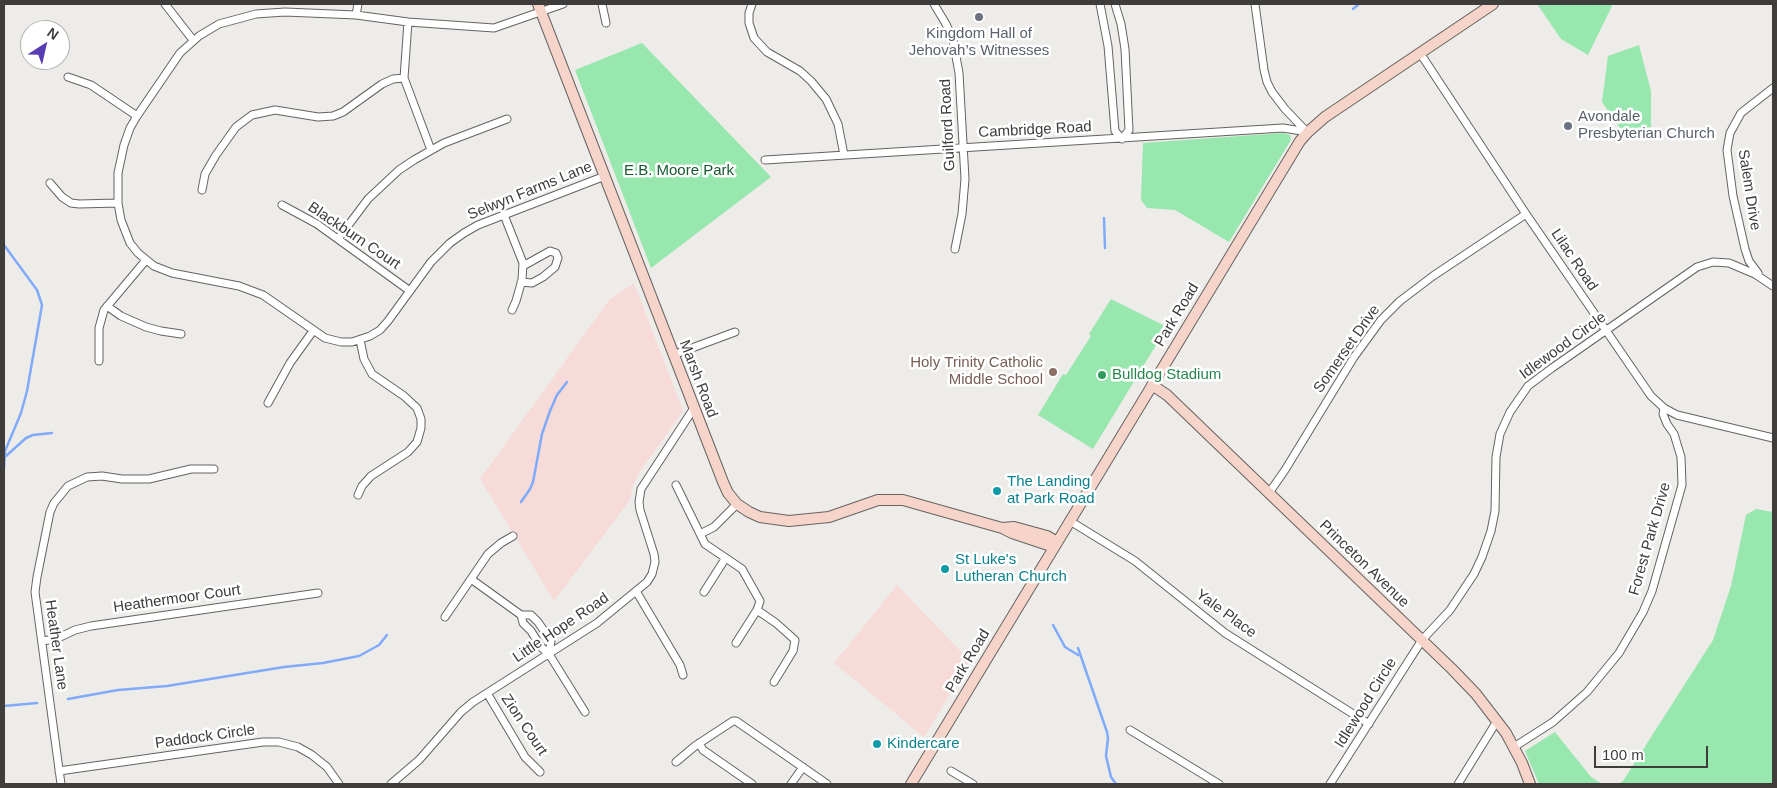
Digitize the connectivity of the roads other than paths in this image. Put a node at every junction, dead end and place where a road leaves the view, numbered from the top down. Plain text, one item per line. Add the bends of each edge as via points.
1 (165, 4) edge
2 (358, 4) edge
3 (563, 4) edge
4 (602, 4) edge
5 (752, 4) edge
6 (934, 4) edge
7 (1100, 4) edge
8 (1115, 4) edge
9 (1255, 4) edge
10 (1493, 4) edge
11 (540, 8) edge
12 (356, 15) junction
13 (408, 22) junction
14 (606, 23) dead end
15 (193, 40) junction
16 (1420, 53) junction
17 (68, 77) dead end
18 (404, 78) junction
19 (1773, 88) edge
20 (137, 116) junction
21 (507, 120) dead end
22 (1308, 132) junction
23 (1122, 139) junction
24 (964, 147) junction
25 (431, 150) junction
26 (844, 155) junction
27 (765, 160) dead end
28 (605, 176) junction
29 (50, 183) dead end
30 (202, 190) dead end
31 (118, 203) junction
32 (282, 205) dead end
33 (1526, 214) junction
34 (504, 215) junction
35 (338, 239) junction
36 (956, 249) dead end
37 (146, 260) junction
38 (523, 266) junction
39 (1764, 280) junction
40 (521, 282) junction
41 (1773, 286) edge
42 (410, 291) junction
43 (106, 306) junction
44 (512, 310) dead end
45 (314, 330) junction
46 (735, 332) dead end
47 (1606, 332) junction
48 (181, 334) dead end
49 (360, 340) junction
50 (673, 355) junction
51 (99, 361) dead end
52 (1152, 385) junction
53 (268, 403) dead end
54 (694, 408) junction
55 (1664, 408) junction
56 (1773, 438) edge
57 (214, 468) dead end
58 (676, 485) dead end
59 (1269, 493) junction
60 (358, 495) dead end
61 (738, 504) junction
62 (1070, 521) junction
63 (700, 534) junction
64 (513, 536) dead end
65 (1056, 545) junction
66 (725, 558) junction
67 (471, 579) junction
68 (636, 591) junction
69 (318, 592) dead end
70 (704, 592) dead end
71 (757, 610) junction
72 (521, 614) junction
73 (445, 616) dead end
74 (1422, 640) junction
75 (42, 641) junction
76 (736, 643) dead end
77 (549, 654) junction
78 (682, 675) dead end
79 (774, 682) dead end
80 (486, 693) junction
81 (585, 712) dead end
82 (1497, 721) junction
83 (1369, 724) junction
84 (1130, 730) dead end
85 (699, 743) junction
86 (1514, 747) junction
87 (676, 762) dead end
88 (803, 767) junction
89 (59, 771) junction
90 (951, 771) dead end
91 (540, 772) dead end
92 (61, 784) edge
93 (339, 784) edge
94 (391, 784) edge
95 (752, 784) edge
96 (790, 784) edge
97 (827, 784) edge
98 (911, 784) edge
99 (973, 784) edge
100 (1219, 784) edge
101 (1330, 784) edge
102 (1458, 784) edge
103 (1530, 784) edge

1 - 15 street
2 - 12 street
3 - 11 street, Selwyn Farms Lane
4 - 14 street
5 - 26 street via 749,23 754,38 768,52 817,86 838,124
6 - 24 street, Guilford Road via 946,24 957,56
7 - 23 street via 1108,46 1115,131
8 - 23 street via 1124,49 1129,130
9 - 22 street via 1269,88 1288,114
10 - 16 street, Park Road
11 - 13 street, Selwyn Farms Lane via 494,28
11 - 28 street, Marsh Road
12 - 13 street, Selwyn Farms Lane
12 - 15 street, Selwyn Farms Lane via 256,14 219,24
13 - 18 street
15 - 20 street, Selwyn Farms Lane via 170,66
16 - 22 street, Park Road via 1325,116
16 - 33 street, Lilac Road
17 - 20 street via 91,85
18 - 25 street
18 - 30 street via 382,84 333,116 318,117 275,110 252,115 236,128 216,155 205,174
19 - 39 street, Salem Drive via 1741,113 1730,133 1727,150 1744,249
20 - 31 street, Selwyn Farms Lane via 120,162
21 - 25 street
22 - 23 street, Cambridge Road via 1283,128
22 - 52 street, Park Road
23 - 24 street, Cambridge Road
24 - 26 street, Cambridge Road
24 - 36 street, Guilford Road via 965,188
25 - 35 street via 382,184
26 - 27 street, Cambridge Road
28 - 34 street, Selwyn Farms Lane
28 - 50 street, Marsh Road
29 - 31 street via 62,197 75,204
31 - 37 street, Selwyn Farms Lane via 124,231
32 - 35 street, Blackburn Court
33 - 47 street, Lilac Road
33 - 59 street, Somerset Drive via 1400,300 1381,320 1354,357
34 - 38 street
34 - 42 street, Selwyn Farms Lane via 478,225 450,243
35 - 42 street, Blackburn Court
37 - 43 street
37 - 45 street, Selwyn Farms Lane via 172,273 255,292
38 - 40 street
38 - 40 street via 550,251 556,252 558,258 555,267 543,278 532,283
39 - 41 street, Idlewood Circle
39 - 47 street, Idlewood Circle via 1729,263 1707,263
40 - 44 street
42 - 49 street, Selwyn Farms Lane via 380,330
43 - 48 street via 146,327
43 - 51 street via 99,328
45 - 49 street, Selwyn Farms Lane via 336,341
45 - 53 street via 290,363
46 - 50 street
47 - 55 street, Lilac Road via 1651,396
47 - 74 street, Idlewood Circle via 1528,386 1510,412 1498,441 1495,511 1482,557 1450,610
49 - 60 street via 364,359 372,374 417,408 421,428 417,442 408,452 371,476
50 - 54 street, Marsh Road
52 - 59 street, Princeton Avenue via 1167,395
52 - 62 street, Park Road
54 - 61 street, Marsh Road via 728,493
54 - 68 street, Little Hope Road via 641,489 640,510 655,562 647,582
55 - 56 street, Lilac Road via 1677,415
55 - 86 street, Forest Park Drive via 1663,414 1681,457 1682,485 1643,612 1619,653 1587,692 1553,722
57 - 75 street, Heather Lane via 191,469 149,479 87,477 56,498 50,512 37,577 36,606
58 - 63 street
59 - 74 street, Princeton Avenue
61 - 63 street via 714,527
61 - 65 street, Marsh Road via 760,517 789,521 828,517 866,503 903,500
62 - 65 street, Park Road
62 - 83 street, Yale Place via 1138,564 1225,633
63 - 66 street via 705,544
64 - 67 street via 488,554
65 - 98 street, Park Road
66 - 70 street
66 - 71 street via 745,573 760,600
67 - 72 street
67 - 73 street
68 - 77 street, Little Hope Road via 597,623
68 - 78 street via 680,665
69 - 75 street, Heathermoor Court via 91,626
71 - 76 street
71 - 79 street via 794,640 793,651
72 - 77 street via 523,623
72 - 77 street via 530,615 538,622 551,641
74 - 82 street, Princeton Avenue via 1476,694
74 - 83 street, Idlewood Circle
75 - 89 street, Heather Lane
77 - 80 street, Little Hope Road
77 - 81 street
80 - 91 street, Zion Court via 526,757
80 - 94 street, Little Hope Road via 461,712 435,744
82 - 86 street, Princeton Avenue
82 - 102 street
83 - 101 street, Idlewood Circle
84 - 100 street
85 - 87 street
85 - 88 street via 736,721
85 - 95 street
86 - 103 street, Princeton Avenue
88 - 96 street
88 - 97 street
89 - 92 street, Heather Lane
89 - 93 street, Paddock Circle via 279,742 312,754
90 - 99 street

